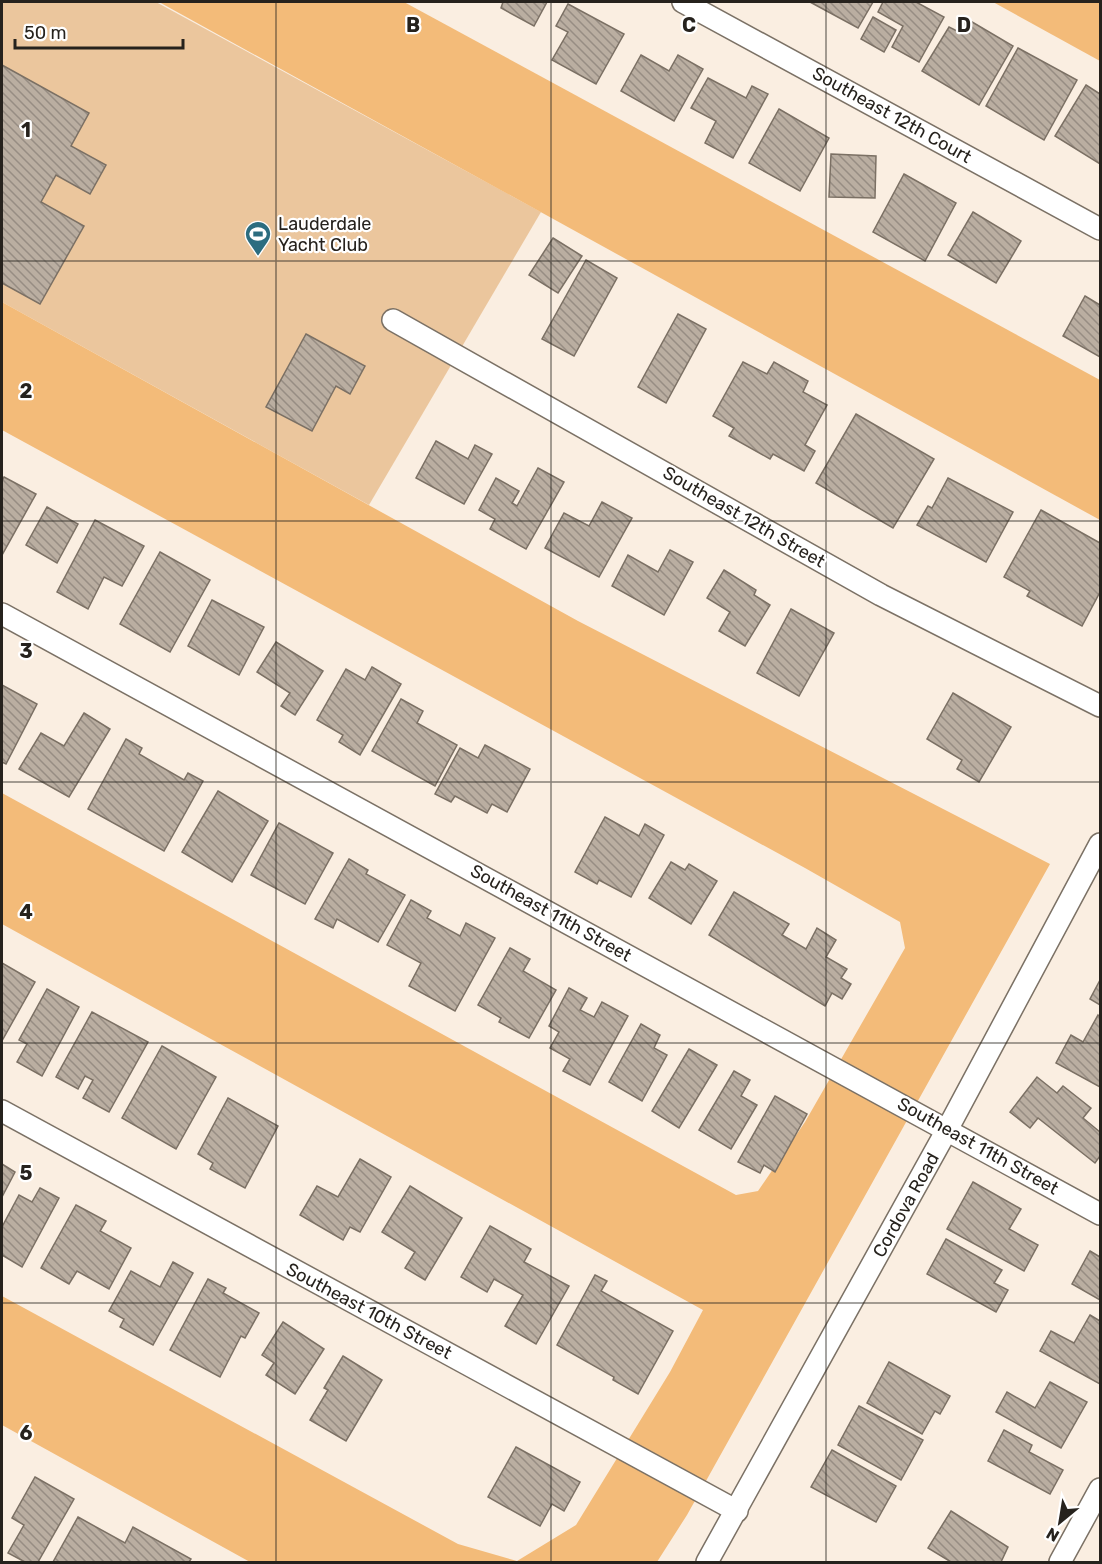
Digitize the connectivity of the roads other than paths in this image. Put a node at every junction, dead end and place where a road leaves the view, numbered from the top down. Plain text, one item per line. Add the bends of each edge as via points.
1 (683, 2) edge
2 (1101, 229) edge
3 (393, 320) dead end
4 (2, 614) edge
5 (1101, 706) edge
6 (1098, 853) edge
7 (2, 1111) edge
8 (948, 1128) junction
9 (1101, 1214) edge
10 (1101, 1489) edge
11 (737, 1511) junction
12 (707, 1563) edge
13 (1060, 1563) edge

1 - 2 street, Southeast 12th Court
3 - 5 street, Southeast 12th Street via 881,595
4 - 8 street, Southeast 11th Street
6 - 8 street, Cordova Road
7 - 11 street, Southeast 10th Street
8 - 9 street, Southeast 11th Street
8 - 11 street, Cordova Road
10 - 13 street
11 - 12 street, Cordova Road

